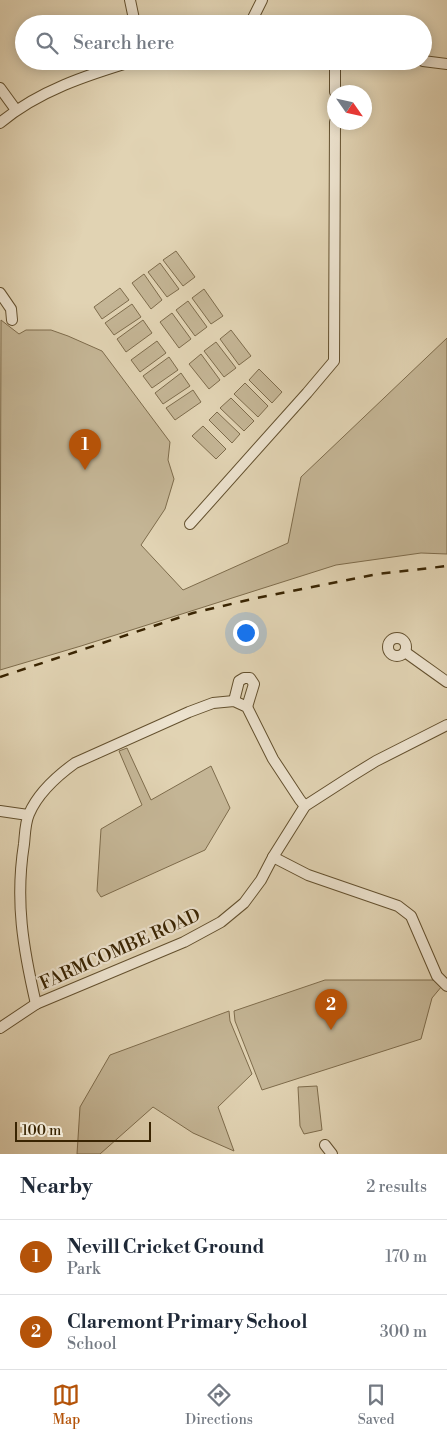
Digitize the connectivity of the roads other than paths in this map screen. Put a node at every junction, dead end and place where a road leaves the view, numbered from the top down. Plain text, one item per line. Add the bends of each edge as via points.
1 (130, 0) edge
2 (262, 0) edge
3 (133, 15) edge
4 (254, 15) edge
5 (432, 62) edge
6 (447, 64) edge
7 (105, 70) edge
8 (335, 70) edge
9 (335, 85) edge
10 (0, 88) edge
11 (16, 110) junction
12 (0, 123) edge
13 (335, 130) edge
14 (0, 293) edge
15 (12, 320) dead end
16 (190, 524) dead end
17 (405, 652) dead end
18 (447, 682) edge
19 (234, 701) junction
20 (247, 707) junction
21 (447, 725) edge
22 (305, 806) junction
23 (0, 811) edge
24 (28, 815) junction
25 (273, 857) junction
26 (447, 986) edge
27 (36, 1004) junction
28 (0, 1028) edge
29 (325, 1145) dead end
30 (332, 1154) edge

1 - 3 street
2 - 4 street
5 - 6 street
7 - 11 street via 43,94
8 - 9 street
10 - 11 street
11 - 12 street
13 - 16 street via 334,361
14 - 15 street via 11,309
17 - 18 street
19 - 20 street
19 - 20 street via 239,681 250,678 254,684
19 - 24 street via 213,703 189,712 75,763 48,786
20 - 22 street via 273,759
21 - 22 street, FARMCOMBE ROAD via 356,773
22 - 25 street, FARMCOMBE ROAD
23 - 24 street
24 - 27 street via 20,868 20,919
25 - 26 street via 308,875 398,906 411,916 437,976
25 - 27 street, FARMCOMBE ROAD via 244,903 221,922 184,942
27 - 28 street, FARMCOMBE ROAD
29 - 30 street

